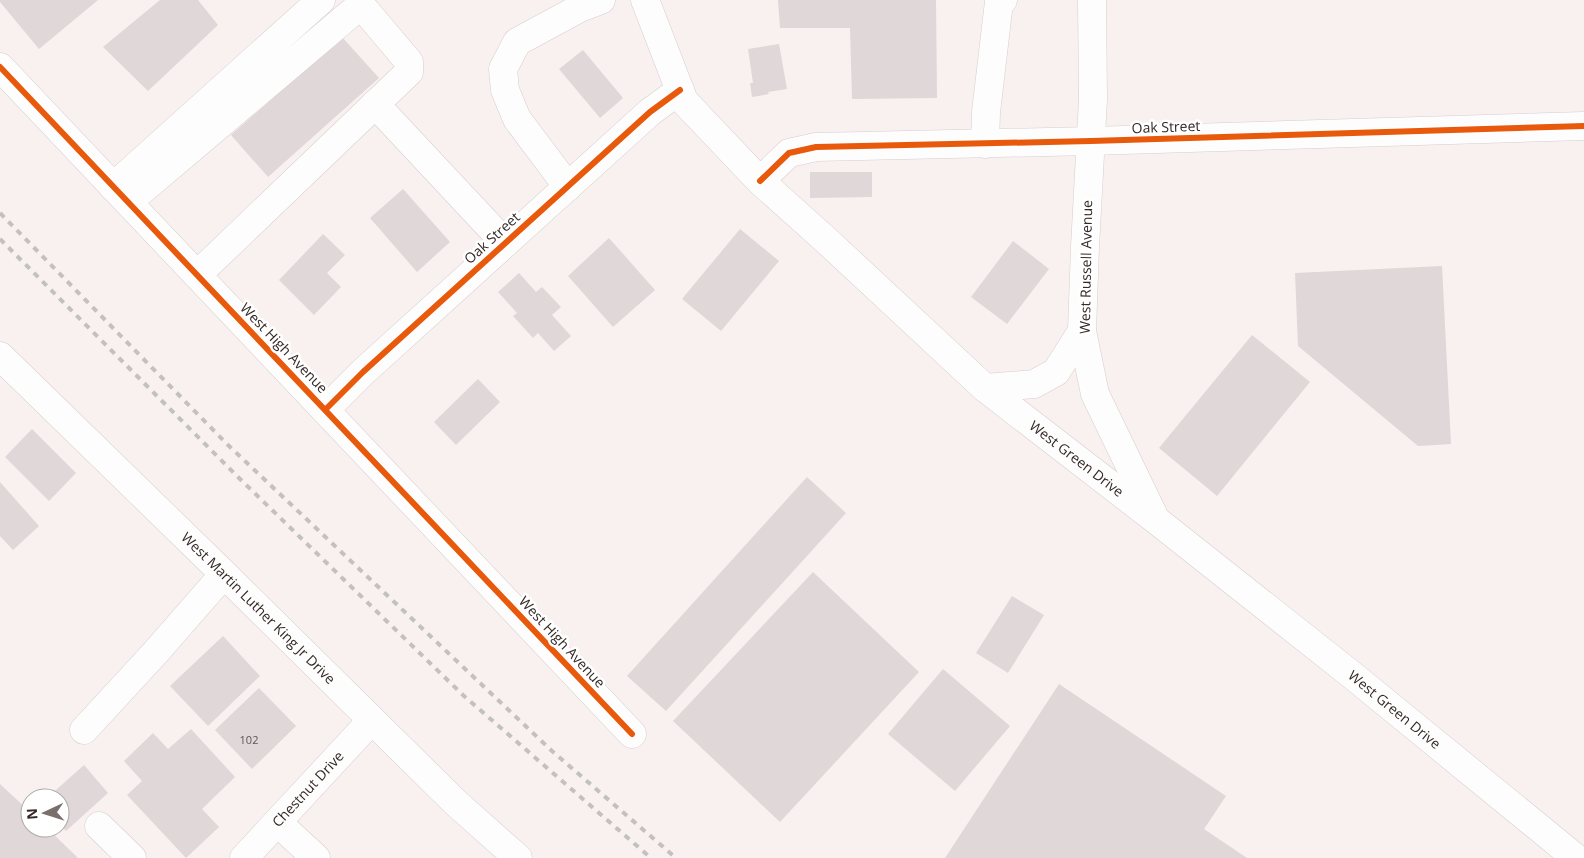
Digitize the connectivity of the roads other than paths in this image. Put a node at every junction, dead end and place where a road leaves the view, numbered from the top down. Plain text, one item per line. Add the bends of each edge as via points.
1 (321, 0) edge
2 (601, 0) edge
3 (645, 0) edge
4 (1003, 0) edge
5 (1092, 0) edge
6 (0, 67) edge
7 (680, 90) junction
8 (376, 104) junction
9 (1584, 126) edge
10 (1090, 142) junction
11 (985, 144) junction
12 (760, 181) junction
13 (568, 187) junction
14 (121, 194) junction
15 (505, 243) junction
16 (197, 275) junction
17 (1082, 331) junction
18 (1, 360) edge
19 (985, 388) junction
20 (325, 410) junction
21 (1156, 520) junction
22 (224, 574) junction
23 (371, 721) junction
24 (84, 730) dead end
25 (632, 734) dead end
26 (278, 822) junction
27 (99, 826) dead end
28 (1584, 854) edge
29 (132, 858) edge
30 (244, 858) edge
31 (316, 858) edge
32 (518, 858) edge
33 (1576, 858) edge
34 (1582, 858) edge

1 - 14 main road via 244,69
2 - 13 main road via 517,42 503,69 505,90 517,119
3 - 7 main road, West Green Drive
4 - 11 main road via 999,2
5 - 10 main road, West Russell Avenue
6 - 14 main road, West High Avenue
7 - 12 main road, West Green Drive via 684,101
7 - 13 main road, Oak Street via 650,112
8 - 14 main road via 409,72 409,62 366,11 356,10
8 - 15 main road
8 - 16 main road
9 - 10 main road, Oak Street
10 - 11 main road, Oak Street
10 - 17 main road, West Russell Avenue
11 - 12 main road, Oak Street via 816,147 789,153
12 - 19 main road, West Green Drive
13 - 15 main road, Oak Street
14 - 16 main road, West High Avenue
15 - 20 main road, Oak Street
16 - 20 main road, West High Avenue
17 - 19 main road via 1056,372 1034,384
17 - 21 main road, West Russell Avenue via 1095,394
18 - 22 main road, West Martin Luther King Jr Drive
19 - 21 main road, West Green Drive
20 - 25 main road, West High Avenue
21 - 33 main road, West Green Drive
22 - 23 main road, West Martin Luther King Jr Drive
22 - 24 main road
23 - 26 main road, Chestnut Drive
23 - 32 main road, West Martin Luther King Jr Drive via 456,804
26 - 30 main road, Chestnut Drive
26 - 31 main road
27 - 29 main road
28 - 34 main road

